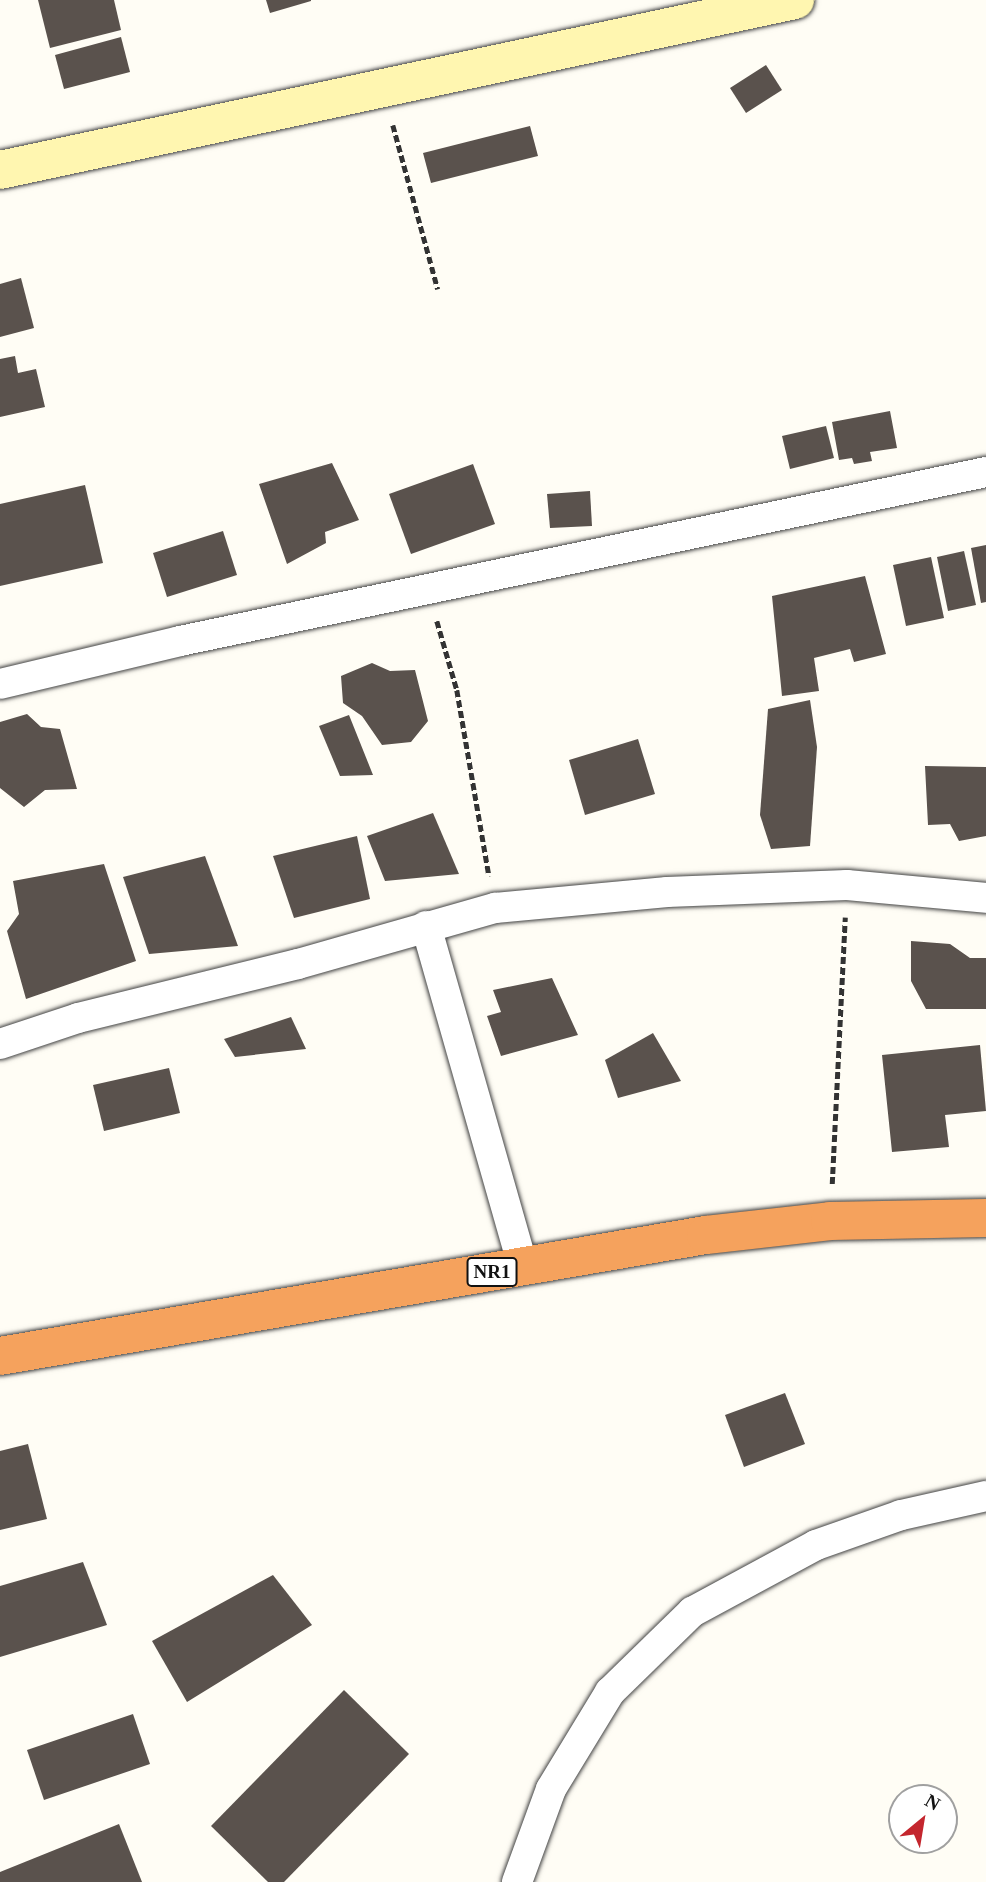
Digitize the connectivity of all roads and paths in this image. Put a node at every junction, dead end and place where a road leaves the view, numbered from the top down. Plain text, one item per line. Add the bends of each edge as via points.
1 (783, 2) edge
2 (382, 87) junction
3 (0, 170) edge
4 (438, 289) dead end
5 (986, 472) edge
6 (429, 589) junction
7 (0, 684) edge
8 (847, 885) junction
9 (986, 898) edge
10 (495, 908) junction
11 (426, 926) junction
12 (0, 1044) edge
13 (986, 1218) edge
14 (830, 1222) junction
15 (523, 1267) junction
16 (0, 1356) edge
17 (986, 1496) edge
18 (517, 1882) edge

1 - 2 street
2 - 3 street
2 - 4 path
5 - 6 street
6 - 7 street
6 - 10 path via 457,690
8 - 9 street
8 - 10 street via 667,892
8 - 14 path
10 - 11 street
11 - 12 street via 298,964 79,1018
11 - 15 street
13 - 14 highway, NR1
14 - 15 highway, NR1 via 706,1235
15 - 16 highway, NR1
17 - 18 street via 901,1515 816,1545 692,1612 610,1692 551,1789

